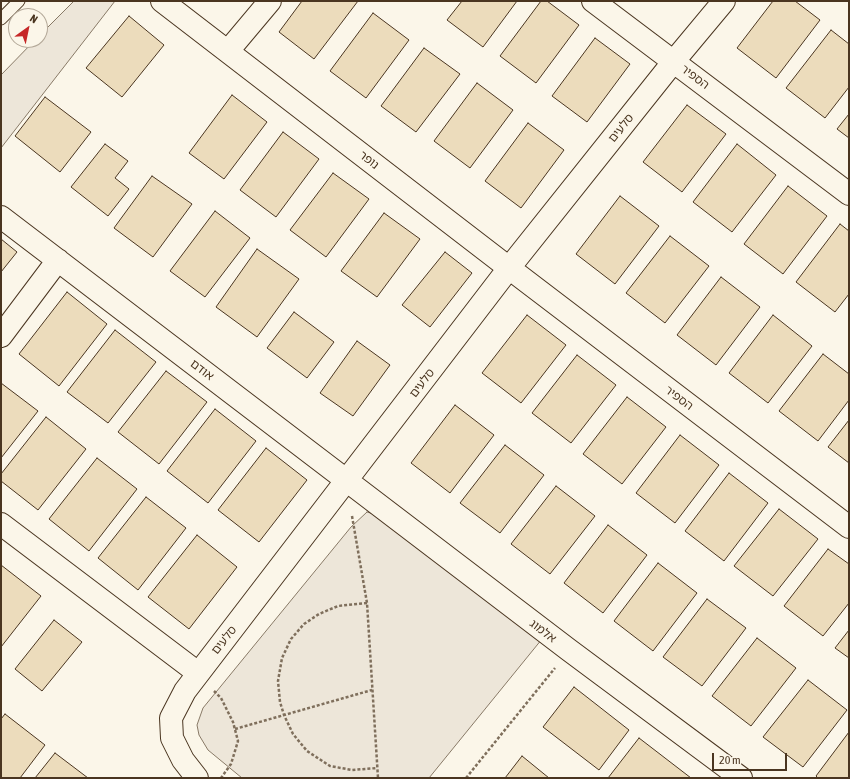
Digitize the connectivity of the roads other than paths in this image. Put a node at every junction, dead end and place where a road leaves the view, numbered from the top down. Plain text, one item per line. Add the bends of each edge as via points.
1 (19, 1) edge
2 (162, 1) edge
3 (270, 1) edge
4 (593, 1) edge
5 (724, 1) edge
6 (1, 19) edge
7 (228, 51) junction
8 (674, 61) junction
9 (849, 194) edge
10 (1, 217) edge
11 (58, 260) junction
12 (509, 268) junction
13 (1, 336) edge
14 (346, 481) junction
15 (1, 524) edge
16 (849, 527) edge
17 (198, 674) junction
18 (197, 778) edge
19 (740, 778) edge

1 - 6 lane
2 - 7 street, נופר
3 - 7 street
4 - 8 street
5 - 8 street, סלעים
7 - 12 street, נופר
8 - 9 street, הספיר
8 - 12 street, סלעים
10 - 11 street, אודם
11 - 13 street
11 - 14 street, אודם
12 - 14 street, סלעים
12 - 16 street, הספיר
14 - 17 street, סלעים
14 - 19 street, אלמוג
15 - 17 street
17 - 18 street, סלעים via 185,691 171,718 172,738 183,760

